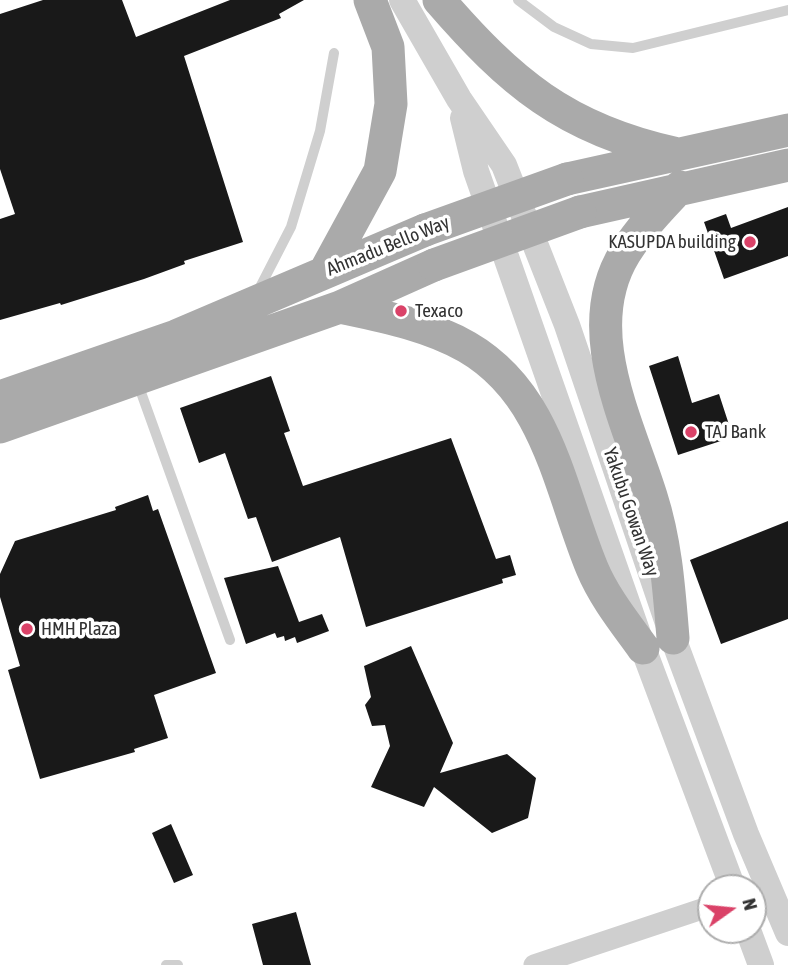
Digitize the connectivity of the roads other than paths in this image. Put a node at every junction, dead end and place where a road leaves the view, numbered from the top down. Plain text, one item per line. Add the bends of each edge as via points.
1 (370, 0) edge
2 (402, 0) edge
3 (439, 0) edge
4 (518, 0) edge
5 (788, 10) edge
6 (334, 53) dead end
7 (788, 130) edge
8 (674, 153) junction
9 (788, 165) edge
10 (680, 187) junction
11 (326, 271) junction
12 (253, 302) junction
13 (340, 307) junction
14 (137, 381) junction
15 (0, 397) edge
16 (0, 427) edge
17 (230, 640) dead end
18 (658, 643) junction
19 (729, 874) edge
20 (755, 874) edge
21 (767, 899) edge
22 (697, 911) edge
23 (788, 933) edge
24 (753, 944) edge
25 (166, 965) edge
26 (178, 965) edge
27 (534, 965) edge
28 (761, 965) edge

1 - 11 main road via 388,47 391,104 380,171
2 - 18 street, Yakubu Gowan Way via 458,99 477,171
3 - 8 main road via 515,81 614,137
4 - 5 lane via 554,27 591,44 633,48
6 - 12 lane via 320,131 291,227
7 - 8 main road, Ahmadu Bello Way
8 - 11 main road, Ahmadu Bello Way, bridge via 567,179
9 - 10 main road, Ahmadu Bello Way
10 - 13 main road, Ahmadu Bello Way, bridge via 580,212 434,265
10 - 18 main road via 623,256 611,289 606,329 622,414 665,548
11 - 12 main road, Ahmadu Bello Way
12 - 15 main road, Ahmadu Bello Way via 176,336
13 - 14 main road, Ahmadu Bello Way
13 - 18 main road via 422,328 467,347 508,378 542,433 592,570 616,611
14 - 16 main road, Ahmadu Bello Way
14 - 17 lane
18 - 19 street, Yakubu Gowan Way
18 - 20 street, Yakubu Gowan Way
21 - 23 street, Yakubu Gowan Way
22 - 27 street
24 - 28 street
25 - 26 lane

